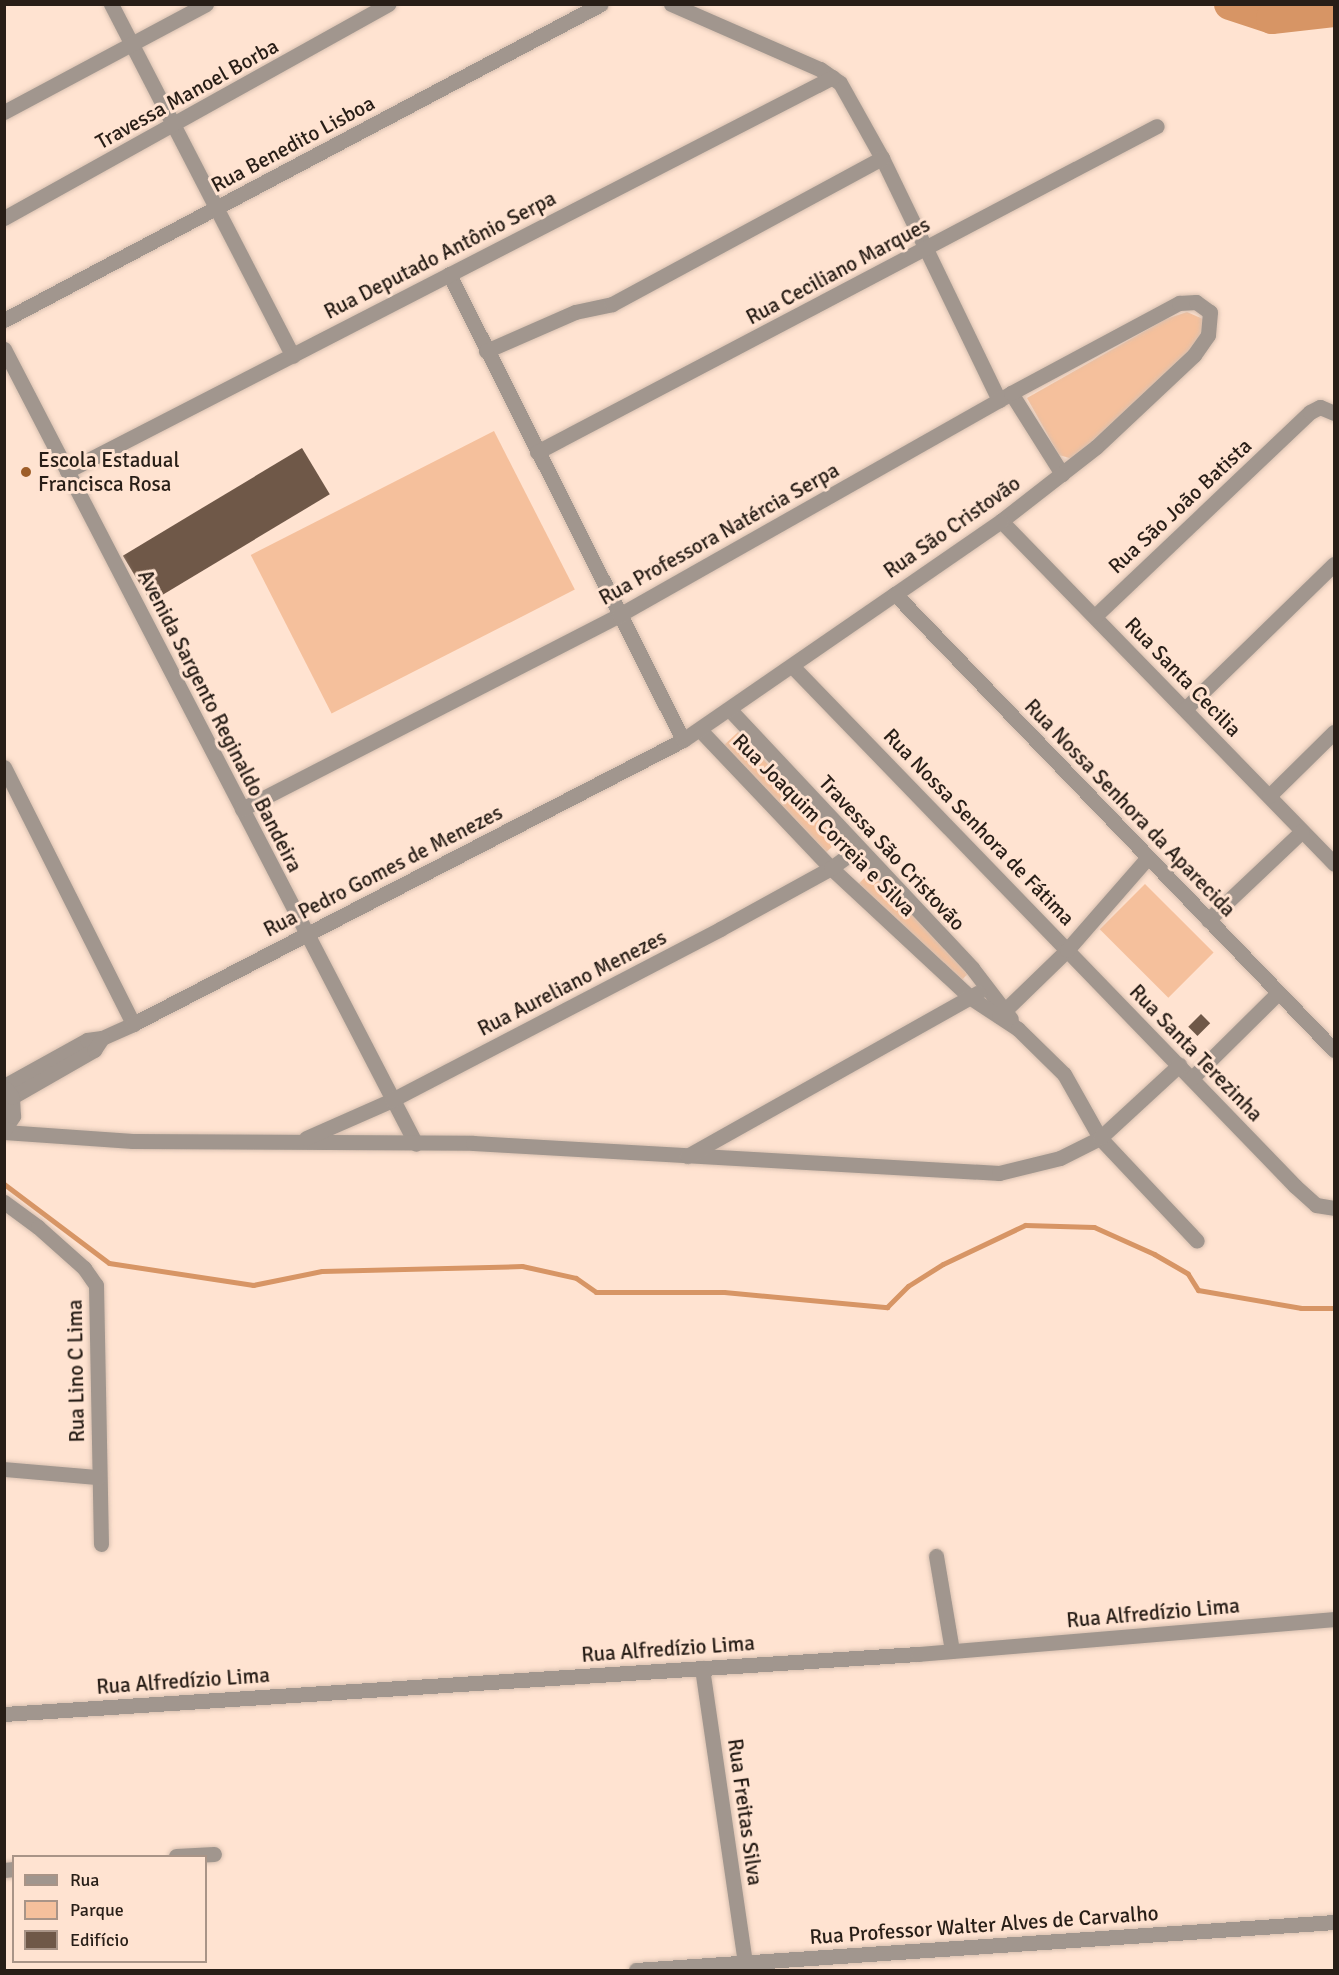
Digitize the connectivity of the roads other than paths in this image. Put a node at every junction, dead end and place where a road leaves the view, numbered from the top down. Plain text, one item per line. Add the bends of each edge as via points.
1 (111, 4) edge
2 (206, 4) edge
3 (389, 4) edge
4 (601, 4) edge
5 (671, 4) edge
6 (132, 44) junction
7 (833, 77) junction
8 (4, 112) edge
9 (174, 126) junction
10 (1157, 126) dead end
11 (882, 158) junction
12 (216, 208) junction
13 (4, 218) edge
14 (926, 248) junction
15 (449, 274) junction
16 (1211, 316) joint
17 (4, 320) edge
18 (4, 349) edge
19 (486, 351) junction
20 (293, 356) junction
21 (1005, 397) junction
22 (1335, 413) edge
23 (537, 452) junction
24 (67, 471) junction
25 (1062, 474) junction
26 (1001, 521) junction
27 (1335, 564) edge
28 (895, 594) junction
29 (619, 615) junction
30 (1095, 616) junction
31 (793, 667) junction
32 (1185, 709) junction
33 (730, 710) junction
34 (700, 730) junction
35 (1335, 732) edge
36 (683, 740) junction
37 (4, 767) edge
38 (1269, 796) junction
39 (242, 809) junction
40 (1302, 831) junction
41 (859, 848) junction
42 (1148, 857) junction
43 (1335, 864) edge
44 (831, 868) junction
45 (1208, 920) junction
46 (306, 934) junction
47 (1067, 950) junction
48 (987, 986) junction
49 (1278, 993) junction
50 (971, 998) junction
51 (1002, 1014) junction
52 (133, 1024) junction
53 (1335, 1050) edge
54 (1179, 1065) junction
55 (1192, 1078) junction
56 (7, 1090) edge
57 (392, 1100) junction
58 (4, 1131) edge
59 (1100, 1138) junction
60 (297, 1142) junction
61 (416, 1144) junction
62 (687, 1156) junction
63 (4, 1202) edge
64 (1335, 1208) edge
65 (1197, 1241) dead end
66 (4, 1469) edge
67 (98, 1477) junction
68 (101, 1544) dead end
69 (936, 1556) dead end
70 (1335, 1619) edge
71 (952, 1651) junction
72 (702, 1668) junction
73 (4, 1714) edge
74 (213, 1854) dead end
75 (201, 1855) edge
76 (1335, 1922) edge
77 (746, 1962) junction
78 (802, 1964) edge
79 (636, 1971) edge

1 - 6 street
2 - 6 street
3 - 9 street, Travessa Manoel Borba
4 - 12 street, Rua Benedito Lisboa
5 - 7 street
6 - 8 street
6 - 9 street
7 - 11 street
7 - 15 street, Rua Deputado Antônio Serpa
9 - 12 street
9 - 13 street, Travessa Manoel Borba
10 - 14 street, Rua Ceciliano Marques
11 - 14 street
11 - 19 street via 612,304 575,312
12 - 17 street, Rua Benedito Lisboa
12 - 20 street
14 - 21 street
14 - 23 street, Rua Ceciliano Marques
15 - 19 street
15 - 20 street, Rua Deputado Antônio Serpa
16 - 21 street, Rua Professora Natércia Serpa via 1196,302 1179,303
16 - 25 street, Rua São Cristovão via 1208,335 1194,355
18 - 24 street, Avenida Sargento Reginaldo Bandeira
19 - 23 street
20 - 24 street, Rua Deputado Antônio Serpa
21 - 25 street
21 - 29 street, Rua Professora Natércia Serpa
22 - 30 street, Rua São João Batista via 1320,407 1294,427
23 - 29 street
24 - 39 street, Avenida Sargento Reginaldo Bandeira
25 - 26 street, Rua São Cristovão
26 - 28 street, Rua São Cristovão
26 - 30 street, Rua Santa Cecilia
27 - 32 street
28 - 31 street, Rua São Cristovão
28 - 42 street, Rua Nossa Senhora da Aparecida
29 - 36 street
29 - 39 street, Rua Professora Natércia Serpa
30 - 32 street, Rua Santa Cecilia
31 - 33 street, Rua São Cristovão
31 - 47 street, Rua Nossa Senhora de Fátima
32 - 38 street, Rua Santa Cecilia
33 - 34 street, Rua São Cristovão
33 - 41 street, Travessa São Cristovão
34 - 36 street, Rua São Cristovão
34 - 44 street, Rua Joaquim Correia e Silva
35 - 38 street
36 - 46 street, Rua Pedro Gomes de Menezes
37 - 52 street
38 - 40 street, Rua Santa Cecilia
39 - 46 street, Avenida Sargento Reginaldo Bandeira
40 - 43 street, Rua Santa Cecilia
40 - 45 street
41 - 44 street, Rua Aureliano Menezes
41 - 48 street, Travessa São Cristovão
42 - 45 street, Rua Nossa Senhora da Aparecida
42 - 47 street
44 - 50 street, Rua Joaquim Correia e Silva
44 - 57 street, Rua Aureliano Menezes
45 - 49 street, Rua Nossa Senhora da Aparecida
46 - 52 street, Rua Pedro Gomes de Menezes
46 - 57 street, Avenida Sargento Reginaldo Bandeira
47 - 51 street, Rua Nossa Senhora de Fátima
47 - 54 street, Rua Santa Terezinha
48 - 50 street
48 - 51 street, Travessa São Cristovão
49 - 53 street, Rua Nossa Senhora da Aparecida
49 - 55 street
50 - 51 street, Travessa São Cristovão
50 - 62 street
51 - 59 street, Travessa São Cristovão via 1064,1074
52 - 56 street, Rua Pedro Gomes de Menezes via 102,1038 87,1040
54 - 55 street, Rua Santa Terezinha
54 - 59 street
55 - 64 street, Rua Santa Terezinha via 1295,1186 1316,1205
56 - 58 street via 13,1116
57 - 60 street, Rua Aureliano Menezes
57 - 61 street, Avenida Sargento Reginaldo Bandeira
58 - 60 street via 133,1141
59 - 62 street via 1060,1158 999,1173
59 - 65 street, Travessa São Cristovão
60 - 61 street
61 - 62 street
63 - 67 street, Rua Lino C Lima via 38,1227 96,1285
66 - 67 street
67 - 68 street, Rua Lino C Lima
69 - 71 street
70 - 71 street, Rua Alfredízio Lima
71 - 72 street, Rua Alfredízio Lima
72 - 73 street, Rua Alfredízio Lima
72 - 77 street, Rua Freitas Silva
74 - 75 street
76 - 78 street, Rua Professor Walter Alves de Carvalho
77 - 78 street, Rua Professor Walter Alves de Carvalho
77 - 79 street, Rua Professor Walter Alves de Carvalho

